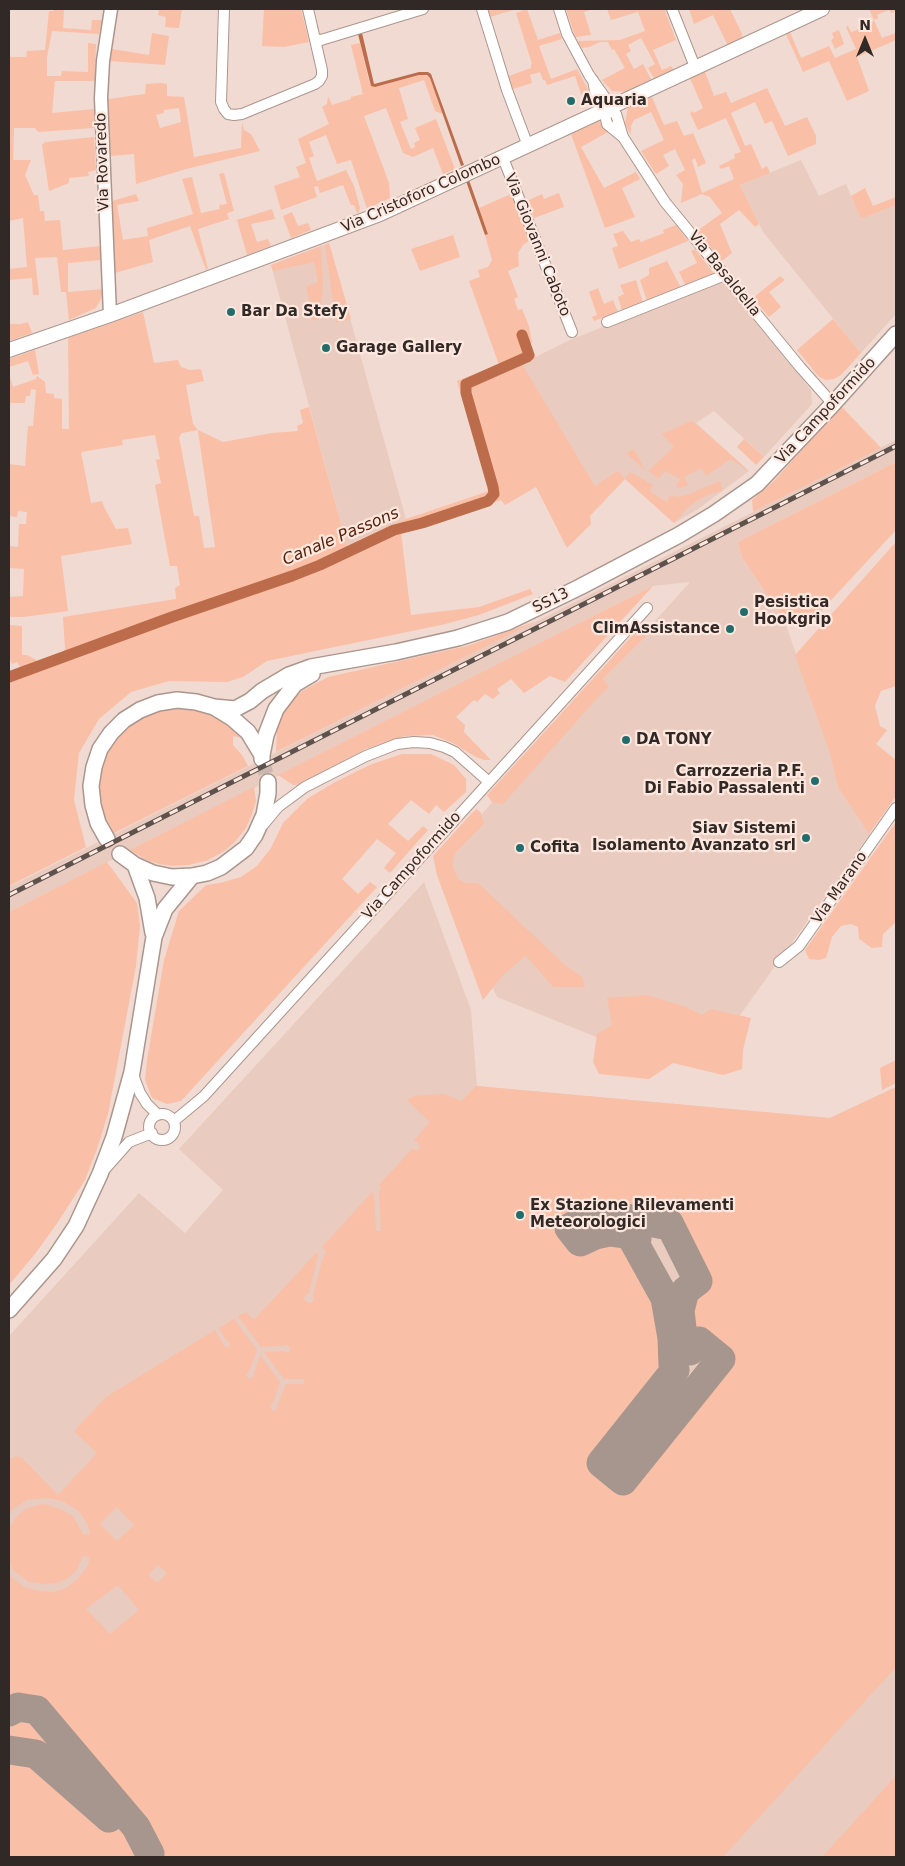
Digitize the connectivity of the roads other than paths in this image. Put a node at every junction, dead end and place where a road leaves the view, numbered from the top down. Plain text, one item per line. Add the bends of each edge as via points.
1 (111, 9) edge
2 (224, 9) edge
3 (308, 9) edge
4 (423, 9) edge
5 (482, 9) edge
6 (559, 9) edge
7 (672, 9) edge
8 (822, 9) edge
9 (315, 39) junction
10 (695, 67) junction
11 (606, 110) junction
12 (528, 146) junction
13 (503, 158) junction
14 (725, 275) junction
15 (110, 315) junction
16 (607, 322) dead end
17 (572, 332) dead end
18 (896, 334) edge
19 (9, 350) edge
20 (833, 404) junction
21 (754, 487) joint
22 (647, 608) dead end
23 (328, 664) junction
24 (214, 707) junction
25 (268, 782) tunnel mouth
26 (489, 782) junction
27 (896, 808) edge
28 (255, 835) junction
29 (107, 839) dead end
30 (120, 854) dead end
31 (135, 865) junction
32 (192, 876) junction
33 (154, 937) junction
34 (779, 962) dead end
35 (132, 1072) junction
36 (158, 1115) junction
37 (174, 1121) junction
38 (152, 1133) junction
39 (100, 1174) junction
40 (9, 1310) edge

1 - 15 street, Via Rovaredo via 101,98
2 - 9 street via 221,102 228,114 242,114 315,84 322,76
3 - 9 street
4 - 9 street via 321,40
5 - 12 street
6 - 11 street, Via Basaldella via 567,34 592,80 597,102
7 - 10 street
8 - 10 main road, Via Cristoforo Colombo
10 - 11 main road, Via Cristoforo Colombo
11 - 12 main road, Via Cristoforo Colombo
11 - 14 street, Via Basaldella via 616,114 623,137 665,202
12 - 13 main road, Via Cristoforo Colombo
13 - 15 main road, Via Cristoforo Colombo via 380,214
13 - 17 street, Via Giovanni Caboto
14 - 16 street, Via Basaldella
14 - 20 street, Via Basaldella
15 - 19 main road, Via Cristoforo Colombo
18 - 20 main road, Via Campoformido / SS13
20 - 21 main road, Via Campoformido / SS13
21 - 23 main road, SS13 / SS13 via 679,535 508,622 458,638
22 - 26 street, Via Campoformido
23 - 24 main road, SS13 via 289,675 236,709
23 - 24 main road, SS13 via 295,684 276,708 262,757 248,732
24 - 29 main road, SS13 via 177,700 158,703 124,720 111,734 100,749 91,786 95,814
25 - 28 main road via 264,815
26 - 28 street via 454,752 430,743 397,744 305,786 278,807
26 - 37 street, Via Campoformido via 204,1096
27 - 34 street, Via Marano via 798,946
28 - 32 main road via 246,848 221,867
30 - 31 main road
31 - 32 main road via 172,877
31 - 33 main road via 147,898
32 - 33 main road via 165,909
33 - 35 main road
35 - 36 street via 140,1093
35 - 39 main road via 117,1129
36 - 37 street via 165,1114
36 - 38 street via 151,1121
37 - 38 street, Via Campoformido via 175,1130 169,1138 159,1139
38 - 39 street via 129,1142
39 - 40 main road via 76,1226 54,1259

